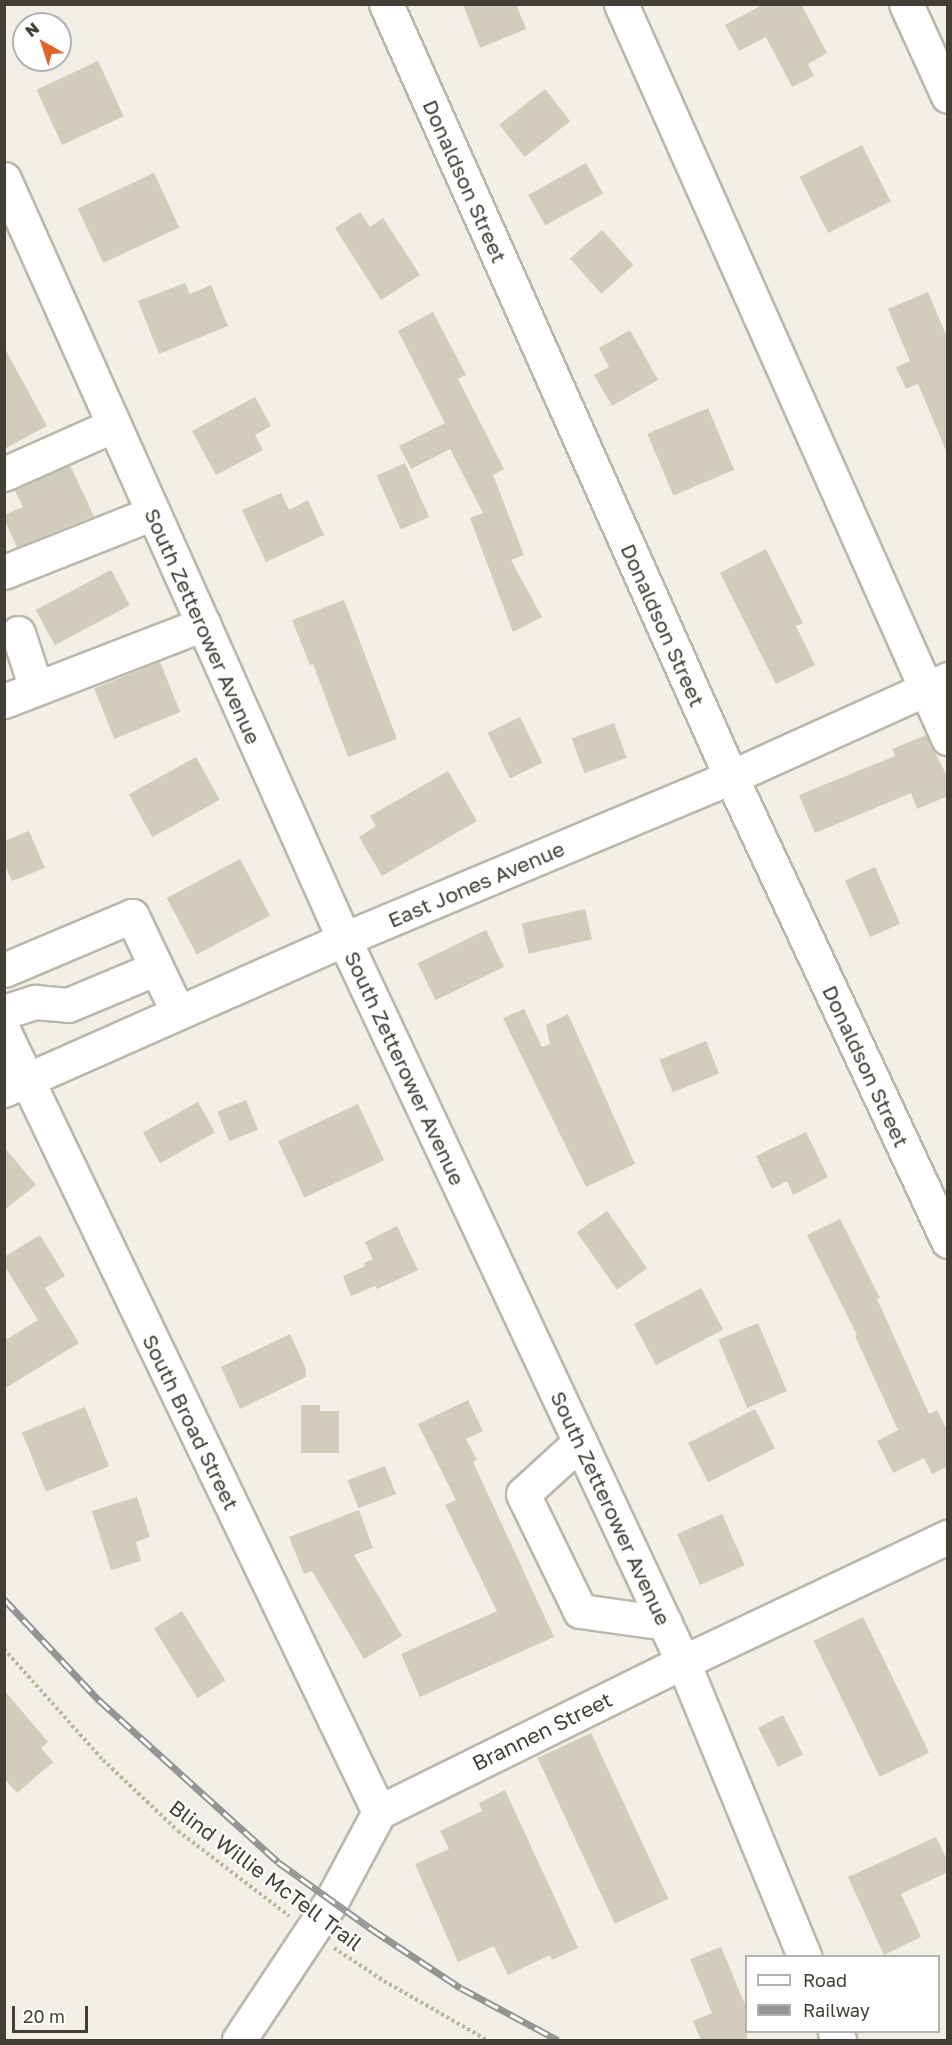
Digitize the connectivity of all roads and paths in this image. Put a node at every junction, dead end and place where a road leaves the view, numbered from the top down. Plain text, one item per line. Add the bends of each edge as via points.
1 (386, 4) edge
2 (621, 4) edge
3 (906, 4) edge
4 (948, 96) edge
5 (4, 179) edge
6 (114, 425) junction
7 (4, 474) edge
8 (153, 513) junction
9 (4, 572) edge
10 (204, 624) junction
11 (18, 633) dead end
12 (937, 683) edge
13 (36, 688) junction
14 (4, 701) edge
15 (948, 738) edge
16 (731, 777) junction
17 (344, 939) junction
18 (157, 968) junction
19 (4, 970) edge
20 (4, 1012) edge
21 (178, 1013) junction
22 (4, 1032) edge
23 (15, 1085) edge
24 (948, 1241) edge
25 (580, 1442) junction
26 (948, 1537) edge
27 (665, 1623) junction
28 (4, 1649) edge
29 (683, 1662) junction
30 (379, 1812) junction
31 (311, 1933) junction
32 (804, 1955) edge
33 (239, 2040) edge
34 (487, 2040) edge

1 - 16 street, Donaldson Street
2 - 12 street
3 - 4 street
5 - 6 street, South Zetterower Avenue
6 - 7 street
6 - 8 street, South Zetterower Avenue
8 - 9 street
8 - 10 street, South Zetterower Avenue
10 - 13 street
10 - 17 street, South Zetterower Avenue
11 - 13 street
12 - 15 street
12 - 16 street, East Jones Avenue
13 - 14 street
16 - 17 street, East Jones Avenue
16 - 24 street, Donaldson Street
17 - 21 street, East Jones Avenue
17 - 25 street, South Zetterower Avenue
18 - 19 street via 132,916
18 - 20 street via 68,1005 35,1002
18 - 21 street
21 - 23 street, East Jones Avenue
22 - 23 street, South Broad Street
23 - 30 street, South Broad Street
25 - 27 street, South Zetterower Avenue
25 - 27 street via 523,1494 580,1611
26 - 29 street, Brannen Street
27 - 29 street, South Zetterower Avenue
28 - 31 path, Blind Willie McTell Trail via 103,1760 178,1831
29 - 30 street, Brannen Street
29 - 32 street, South Zetterower Avenue
30 - 31 street
31 - 33 street
31 - 34 path, Blind Willie McTell Trail via 384,1981

